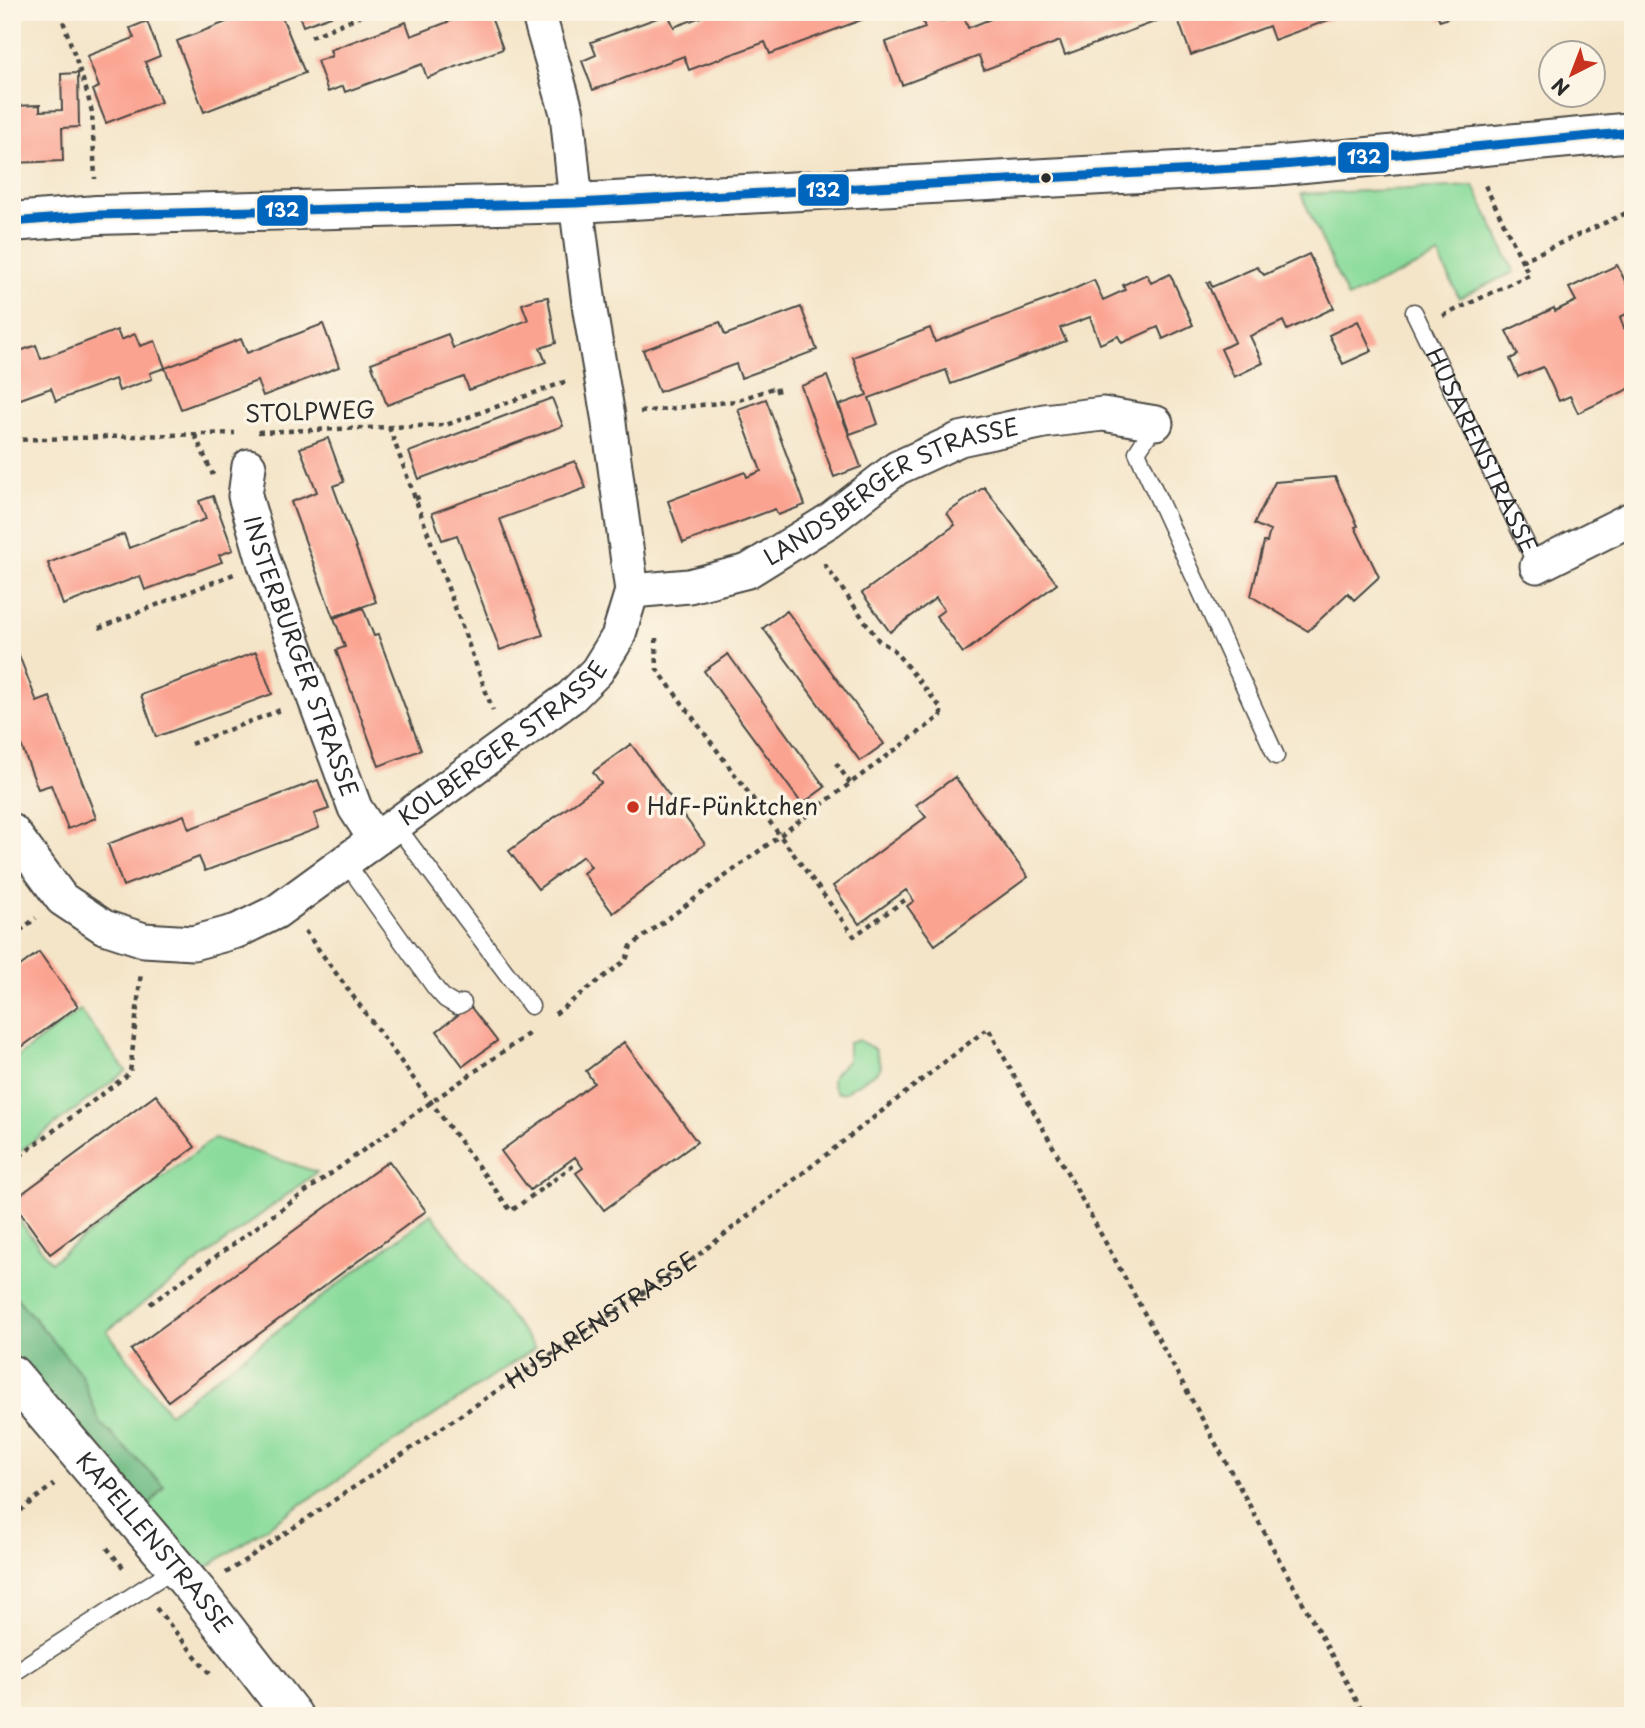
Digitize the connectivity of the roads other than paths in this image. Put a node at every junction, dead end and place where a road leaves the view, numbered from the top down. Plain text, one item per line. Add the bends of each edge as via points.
1 (538, 12) edge
2 (1633, 132) edge
3 (576, 203) junction
4 (12, 222) edge
5 (1418, 320) road end
6 (1156, 423) joint
7 (249, 466) dead end
8 (1633, 518) edge
9 (1537, 566) joint
10 (632, 591) junction
11 (1276, 756) dead end
12 (12, 831) edge
13 (385, 831) junction
14 (345, 861) junction
15 (463, 1003) dead end
16 (531, 1006) dead end
17 (12, 1375) edge
18 (186, 1580) junction
19 (12, 1674) edge
20 (293, 1716) edge

1 - 3 street, KOLBERGER STRASSE via 567,113
2 - 3 street via 1272,166
3 - 4 street via 97,215
3 - 10 street, KOLBERGER STRASSE
5 - 9 lane, HUSARENSTRASSE
6 - 10 street, LANDSBERGER STRASSE via 1103,414 960,439 897,468 830,520 748,571 689,586
6 - 11 lane via 1137,453
7 - 13 street, INSTERBURGER STRASSE via 245,496 314,698 355,808
8 - 9 street, HUSARENSTRASSE
10 - 13 street, KOLBERGER STRASSE via 618,637 597,671 571,697
12 - 14 street, KOLBERGER STRASSE via 62,899 104,927 144,940 193,943 237,931 276,912
13 - 14 street, KOLBERGER STRASSE
13 - 16 lane
14 - 15 lane via 436,989 451,1004
17 - 18 street, KAPELLENSTRASSE
18 - 19 lane
18 - 20 street, KAPELLENSTRASSE

